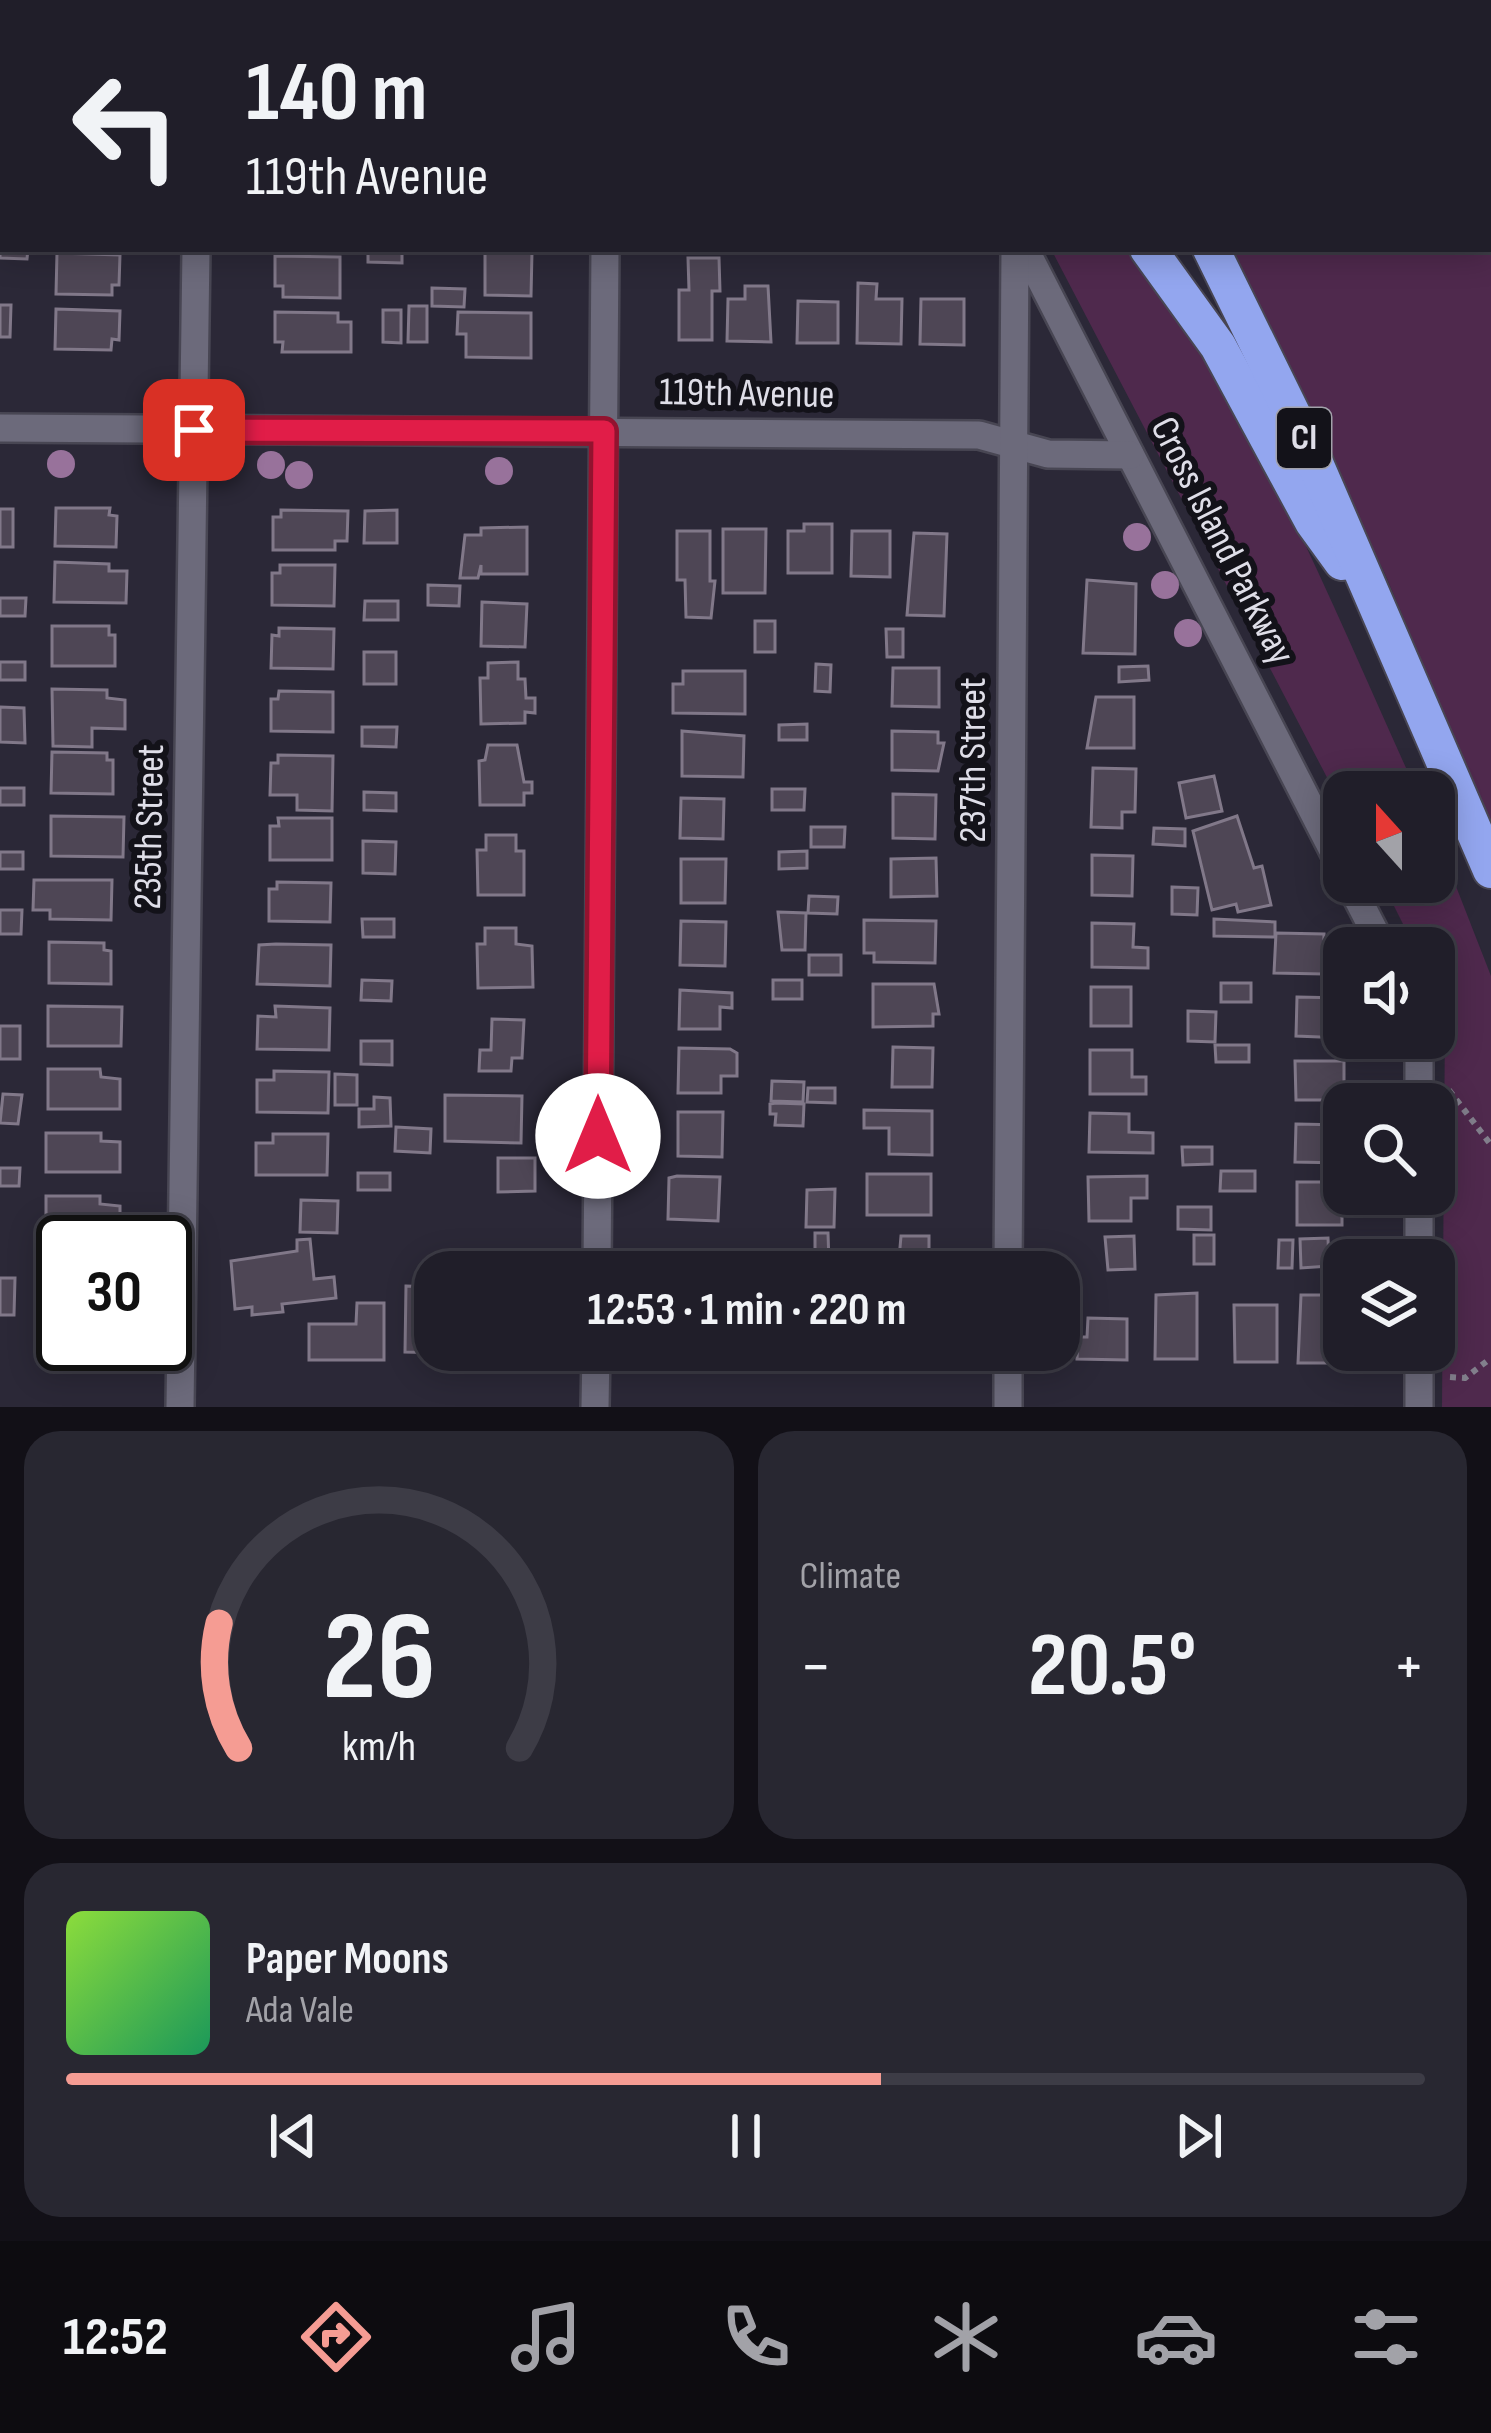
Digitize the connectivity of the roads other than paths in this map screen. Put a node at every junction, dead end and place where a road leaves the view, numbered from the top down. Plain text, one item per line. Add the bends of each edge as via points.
1 (196, 252) edge
2 (605, 252) edge
3 (1015, 252) edge
4 (1027, 252) edge
5 (1150, 252) edge
6 (1212, 252) edge
7 (0, 428) edge
8 (194, 430) junction
9 (604, 431) junction
10 (1014, 445) junction
11 (1130, 455) junction
12 (1391, 630) junction
13 (1323, 831) edge
14 (1491, 870) edge
15 (597, 1251) edge
16 (1008, 1251) edge
17 (596, 1371) edge
18 (1008, 1371) edge
19 (1419, 1371) edge
20 (181, 1407) edge
21 (596, 1407) edge
22 (1008, 1407) edge
23 (1419, 1407) edge

1 - 8 street, 235th Street
2 - 9 street
3 - 10 street, 237th Street
4 - 11 street, Cross Island Parkway
5 - 12 highway via 1218,346 1313,522
6 - 12 highway, CI
7 - 8 street, 119th Avenue
8 - 9 street, 119th Avenue
8 - 20 street, 235th Street
9 - 10 street, 119th Avenue via 979,435
9 - 15 street
10 - 11 street, 119th Avenue via 1048,454
10 - 16 street, 237th Street
11 - 13 street, Cross Island Parkway
12 - 14 highway, CI
17 - 21 street
18 - 22 street
19 - 23 street

